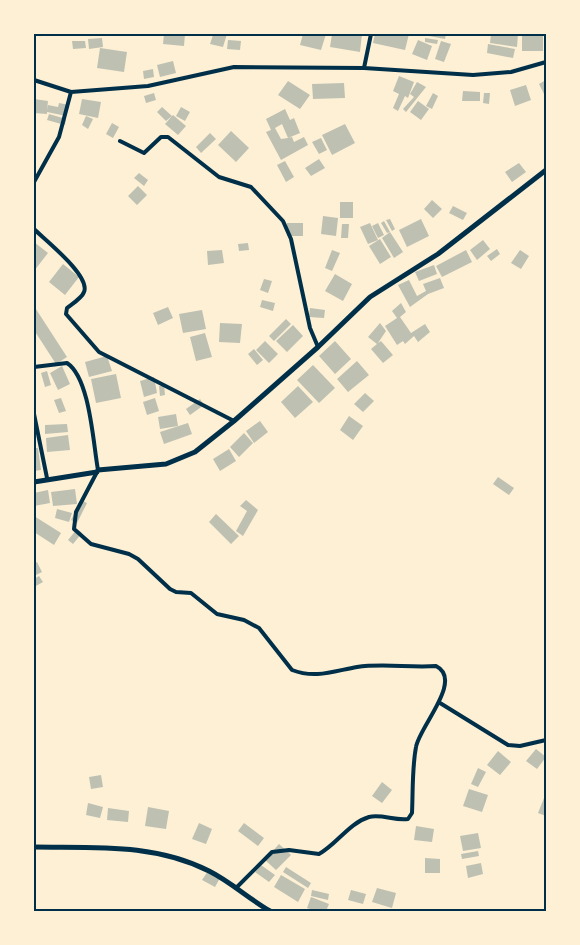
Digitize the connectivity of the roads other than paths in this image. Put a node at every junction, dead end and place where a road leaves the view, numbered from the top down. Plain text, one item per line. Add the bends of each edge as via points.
1 (371, 34) edge
2 (546, 62) edge
3 (364, 68) junction
4 (34, 80) edge
5 (71, 92) junction
6 (120, 141) dead end
7 (546, 170) edge
8 (34, 182) edge
9 (34, 229) edge
10 (318, 347) junction
11 (34, 367) edge
12 (34, 414) edge
13 (234, 421) junction
14 (97, 471) junction
15 (47, 478) junction
16 (34, 482) edge
17 (440, 703) junction
18 (546, 740) edge
19 (34, 847) edge
20 (236, 888) junction
21 (270, 911) edge

1 - 3 street
2 - 3 street via 511,72 473,75
3 - 5 street via 234,67 148,86
4 - 5 street
5 - 8 street via 59,136
6 - 10 street via 144,153 161,138 168,137 219,177 254,190 286,227 310,328
7 - 10 street via 438,254 370,297
9 - 13 street via 80,273 84,294 67,308 66,314 89,343 99,352
10 - 13 street
11 - 14 street via 67,363 76,370 87,407
12 - 15 street
13 - 14 street via 195,452 180,459 166,464
14 - 15 street
14 - 17 street via 76,512 74,523 74,529 91,544 129,554 170,589 192,593 217,614 244,620 259,628 279,656 292,670 300,673 325,674 357,667 436,666 445,676
15 - 16 street
17 - 18 street via 508,745 520,746
17 - 20 street via 421,730 416,746 412,813 408,819 370,817 353,826 319,854 289,850 272,852
19 - 20 street via 120,848 165,853 187,860
20 - 21 street

